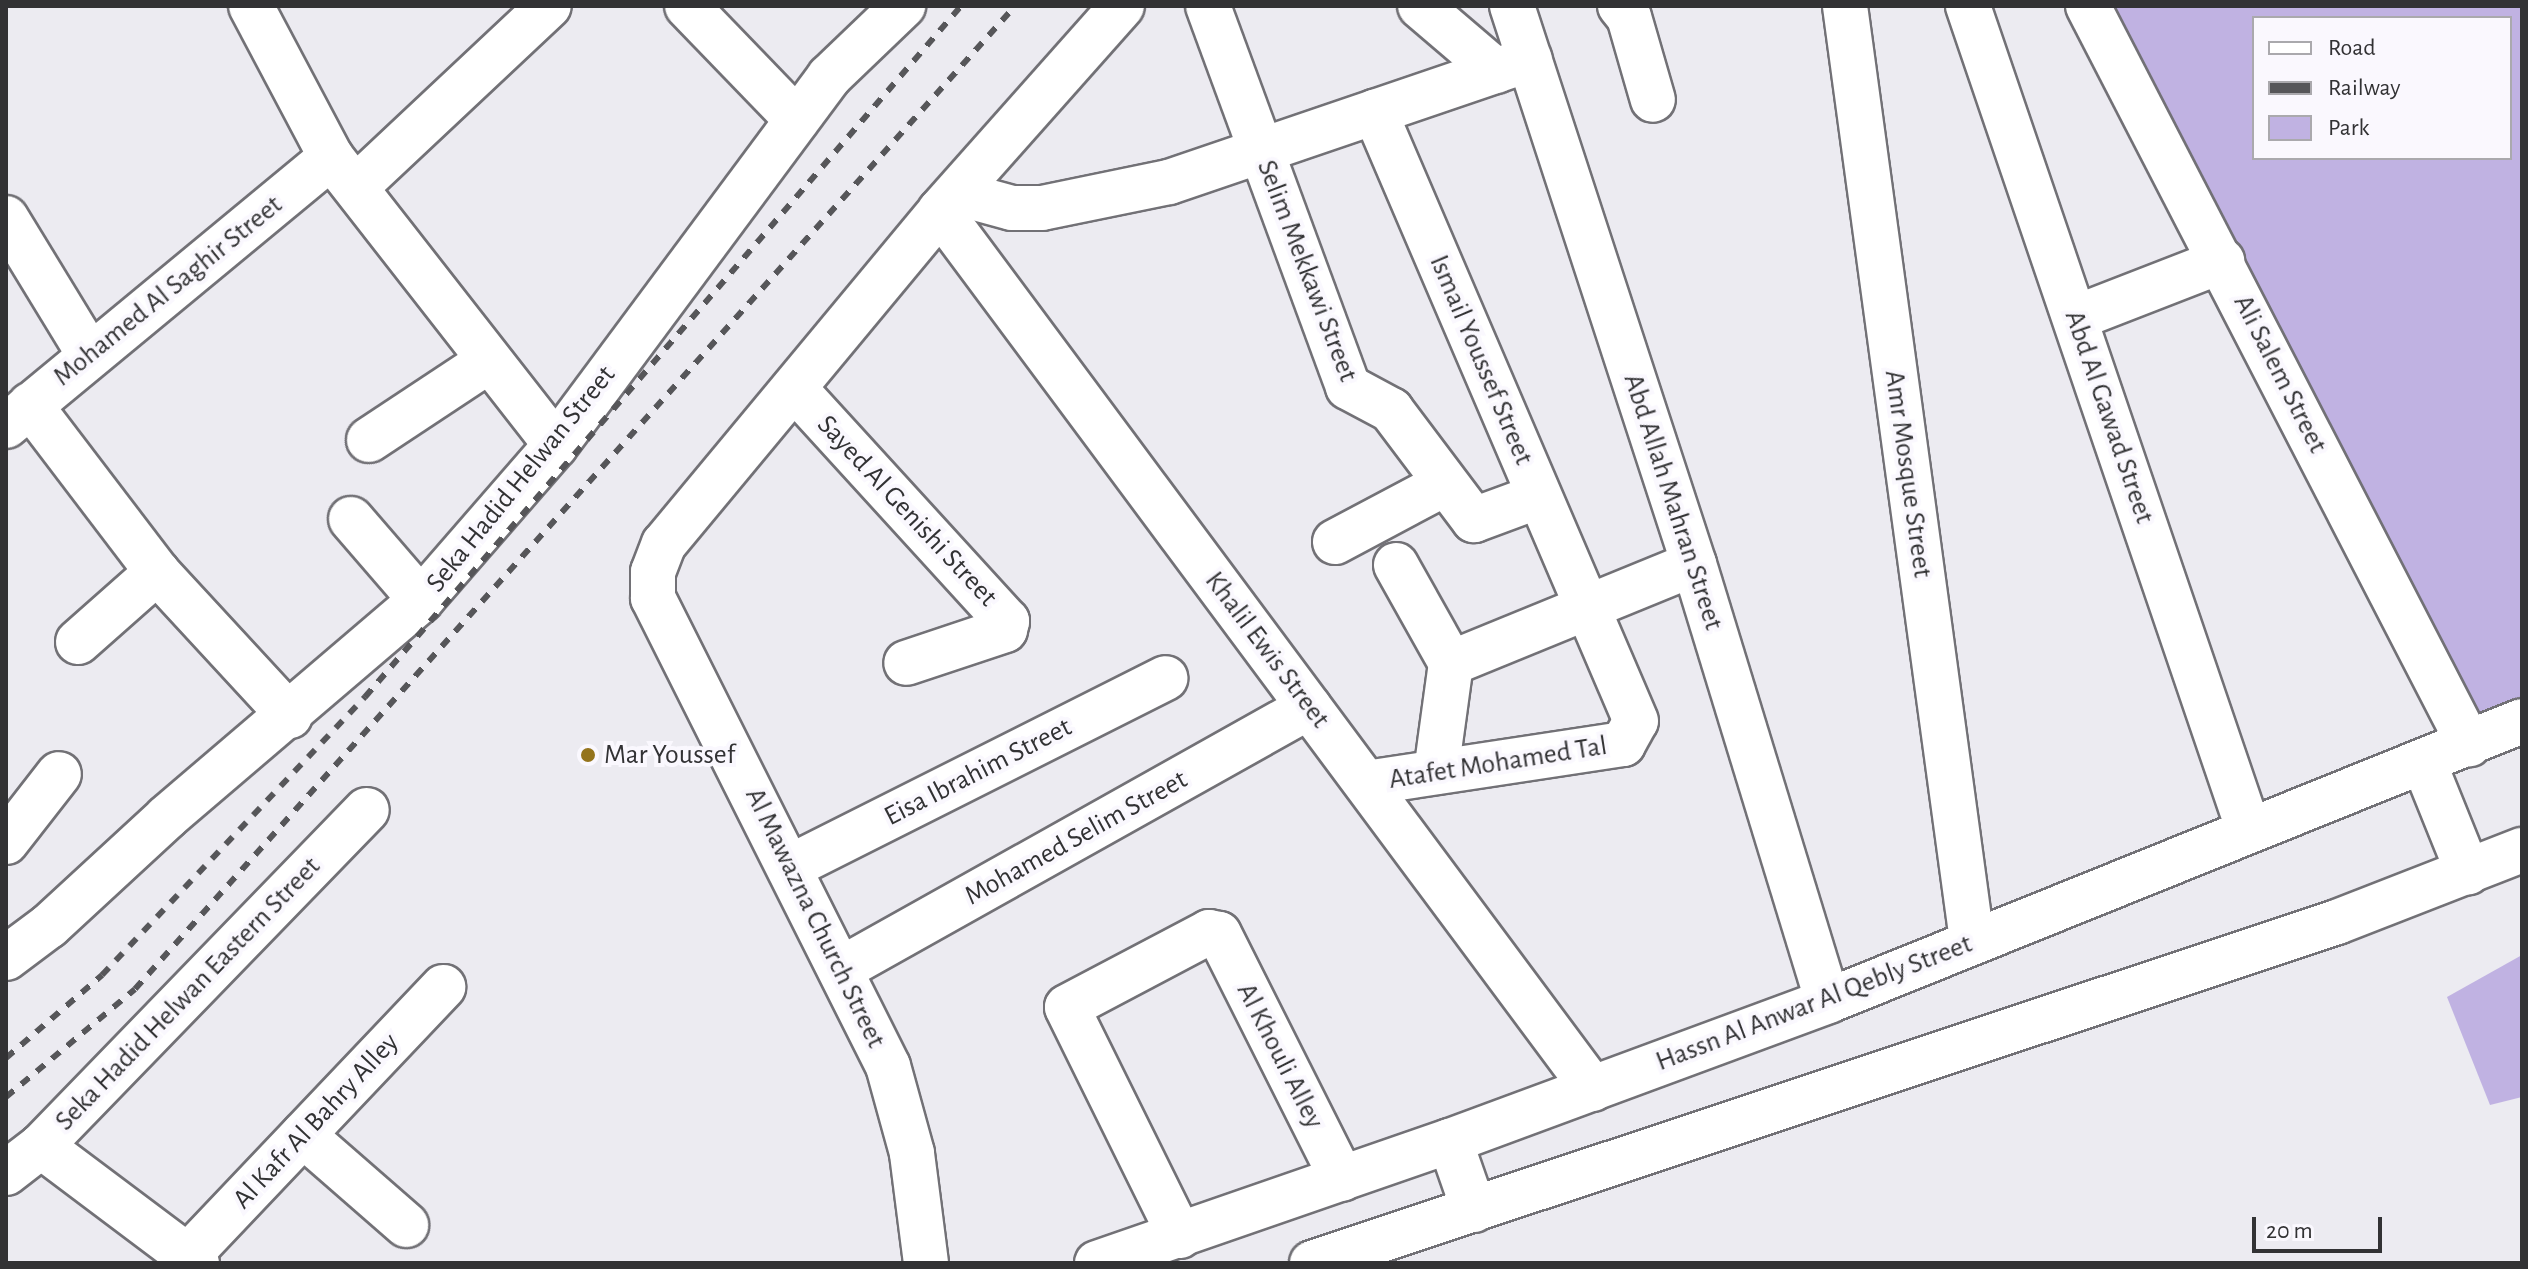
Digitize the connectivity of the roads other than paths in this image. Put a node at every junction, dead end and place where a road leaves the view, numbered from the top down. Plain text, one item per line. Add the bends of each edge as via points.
1 (251, 6) edge
2 (549, 6) edge
3 (687, 6) edge
4 (903, 6) edge
5 (1122, 6) edge
6 (1208, 6) edge
7 (1420, 6) edge
8 (1512, 6) edge
9 (1620, 6) edge
10 (1845, 6) edge
11 (1968, 6) edge
12 (2088, 6) edge
13 (1513, 65) junction
14 (1653, 100) dead end
15 (1375, 112) junction
16 (797, 120) junction
17 (1260, 151) junction
18 (344, 171) junction
19 (948, 202) junction
20 (6, 218) edge
21 (2222, 261) junction
22 (2075, 318) junction
23 (89, 354) junction
24 (487, 362) junction
25 (794, 388) junction
26 (18, 416) edge
27 (369, 440) dead end
28 (556, 445) junction
29 (1444, 484) junction
30 (1539, 496) junction
31 (351, 519) dead end
32 (1335, 542) dead end
33 (1694, 564) junction
34 (1396, 565) dead end
35 (157, 572) junction
36 (421, 600) junction
37 (1587, 607) junction
38 (78, 642) dead end
39 (906, 663) dead end
40 (1451, 663) junction
41 (1165, 678) dead end
42 (1309, 707) junction
43 (290, 716) junction
44 (2522, 721) edge
45 (2469, 744) junction
46 (2424, 763) junction
47 (1436, 772) junction
48 (59, 774) dead end
49 (1366, 783) junction
50 (367, 810) dead end
51 (2248, 828) junction
52 (6, 842) edge
53 (2522, 850) edge
54 (792, 866) junction
55 (2468, 872) junction
56 (1972, 941) junction
57 (6, 958) edge
58 (843, 968) junction
59 (443, 987) dead end
60 (1828, 1001) junction
61 (1593, 1089) junction
62 (303, 1135) junction
63 (1450, 1141) junction
64 (41, 1146) junction
65 (6, 1173) edge
66 (1342, 1179) junction
67 (1474, 1210) junction
68 (406, 1225) dead end
69 (1180, 1236) junction
70 (184, 1258) edge
71 (926, 1263) edge
72 (1097, 1263) edge
73 (1312, 1263) edge

1 - 18 street
2 - 18 street, Mohamed Al Saghir Street
3 - 16 street
4 - 16 street, Seka Hadid Helwan Street via 829,77
5 - 19 street
6 - 17 street, Selim Mekkawi Street
7 - 13 street
8 - 13 street, Abd Allah Mahran Street
9 - 14 street via 1629,17
10 - 56 street, Amr Mosque Street
11 - 22 street, Abd Al Gawad Street
12 - 21 street, Ali Salem Street
13 - 15 street
13 - 33 street, Abd Allah Mahran Street
15 - 17 street
15 - 30 street, Ismail Youssef Street
16 - 28 street, Seka Hadid Helwan Street
17 - 19 street via 1169,182 1042,208
17 - 29 street, Selim Mekkawi Street via 1348,387 1391,410
18 - 23 street, Mohamed Al Saghir Street
18 - 24 street
19 - 25 street
19 - 42 street, Khalil Ewis Street
20 - 23 street
21 - 22 street
21 - 45 street, Ali Salem Street
22 - 51 street, Abd Al Gawad Street
23 - 26 street, Mohamed Al Saghir Street
24 - 27 street
24 - 28 street
25 - 39 street, Sayed Al Genishi Street via 1007,621 1005,630
25 - 54 street, Al Mawazna Church Street via 664,544 653,572 653,598
26 - 35 street
28 - 36 street, Seka Hadid Helwan Street
29 - 30 street, Selim Mekkawi Street via 1474,520
29 - 32 street
30 - 37 street, Ismail Youssef Street
31 - 36 street
33 - 37 street
33 - 60 street, Abd Allah Mahran Street
34 - 40 street
35 - 38 street
35 - 43 street
36 - 43 street, Seka Hadid Helwan Street
37 - 40 street
37 - 47 street, Atafet Mohamed Tal via 1636,721 1623,744
40 - 47 street
41 - 54 street, Eisa Ibrahim Street
42 - 49 street, Khalil Ewis Street
42 - 58 street, Mohamed Selim Street
43 - 57 street, Seka Hadid Helwan Street
44 - 45 street, Hassn Al Anwar Al Qebly Street
45 - 46 street, Hassn Al Anwar Al Qebly Street
46 - 51 street, Hassn Al Anwar Al Qebly Street
46 - 55 street
47 - 49 street, Atafet Mohamed Tal
48 - 52 street
49 - 61 street, Khalil Ewis Street
50 - 64 street, Seka Hadid Helwan Eastern Street
51 - 56 street, Hassn Al Anwar Al Qebly Street
53 - 55 street
54 - 58 street, Al Mawazna Church Street
55 - 67 street via 2337,922
56 - 60 street, Hassn Al Anwar Al Qebly Street
58 - 71 street, Al Mawazna Church Street via 888,1066 909,1141
59 - 62 street, Al Kafr Al Bahry Alley
60 - 61 street, Hassn Al Anwar Al Qebly Street
61 - 63 street, Hassn Al Anwar Al Qebly Street
62 - 68 street
62 - 70 street, Al Kafr Al Bahry Alley
63 - 66 street, Hassn Al Anwar Al Qebly Street
63 - 67 street
64 - 65 street, Seka Hadid Helwan Eastern Street
64 - 70 street
66 - 69 street, Hassn Al Anwar Al Qebly Street
66 - 69 street, Al Khouli Alley via 1219,934 1209,932 1069,1002 1068,1013
67 - 73 street
69 - 72 street, Hassn Al Anwar Al Qebly Street

